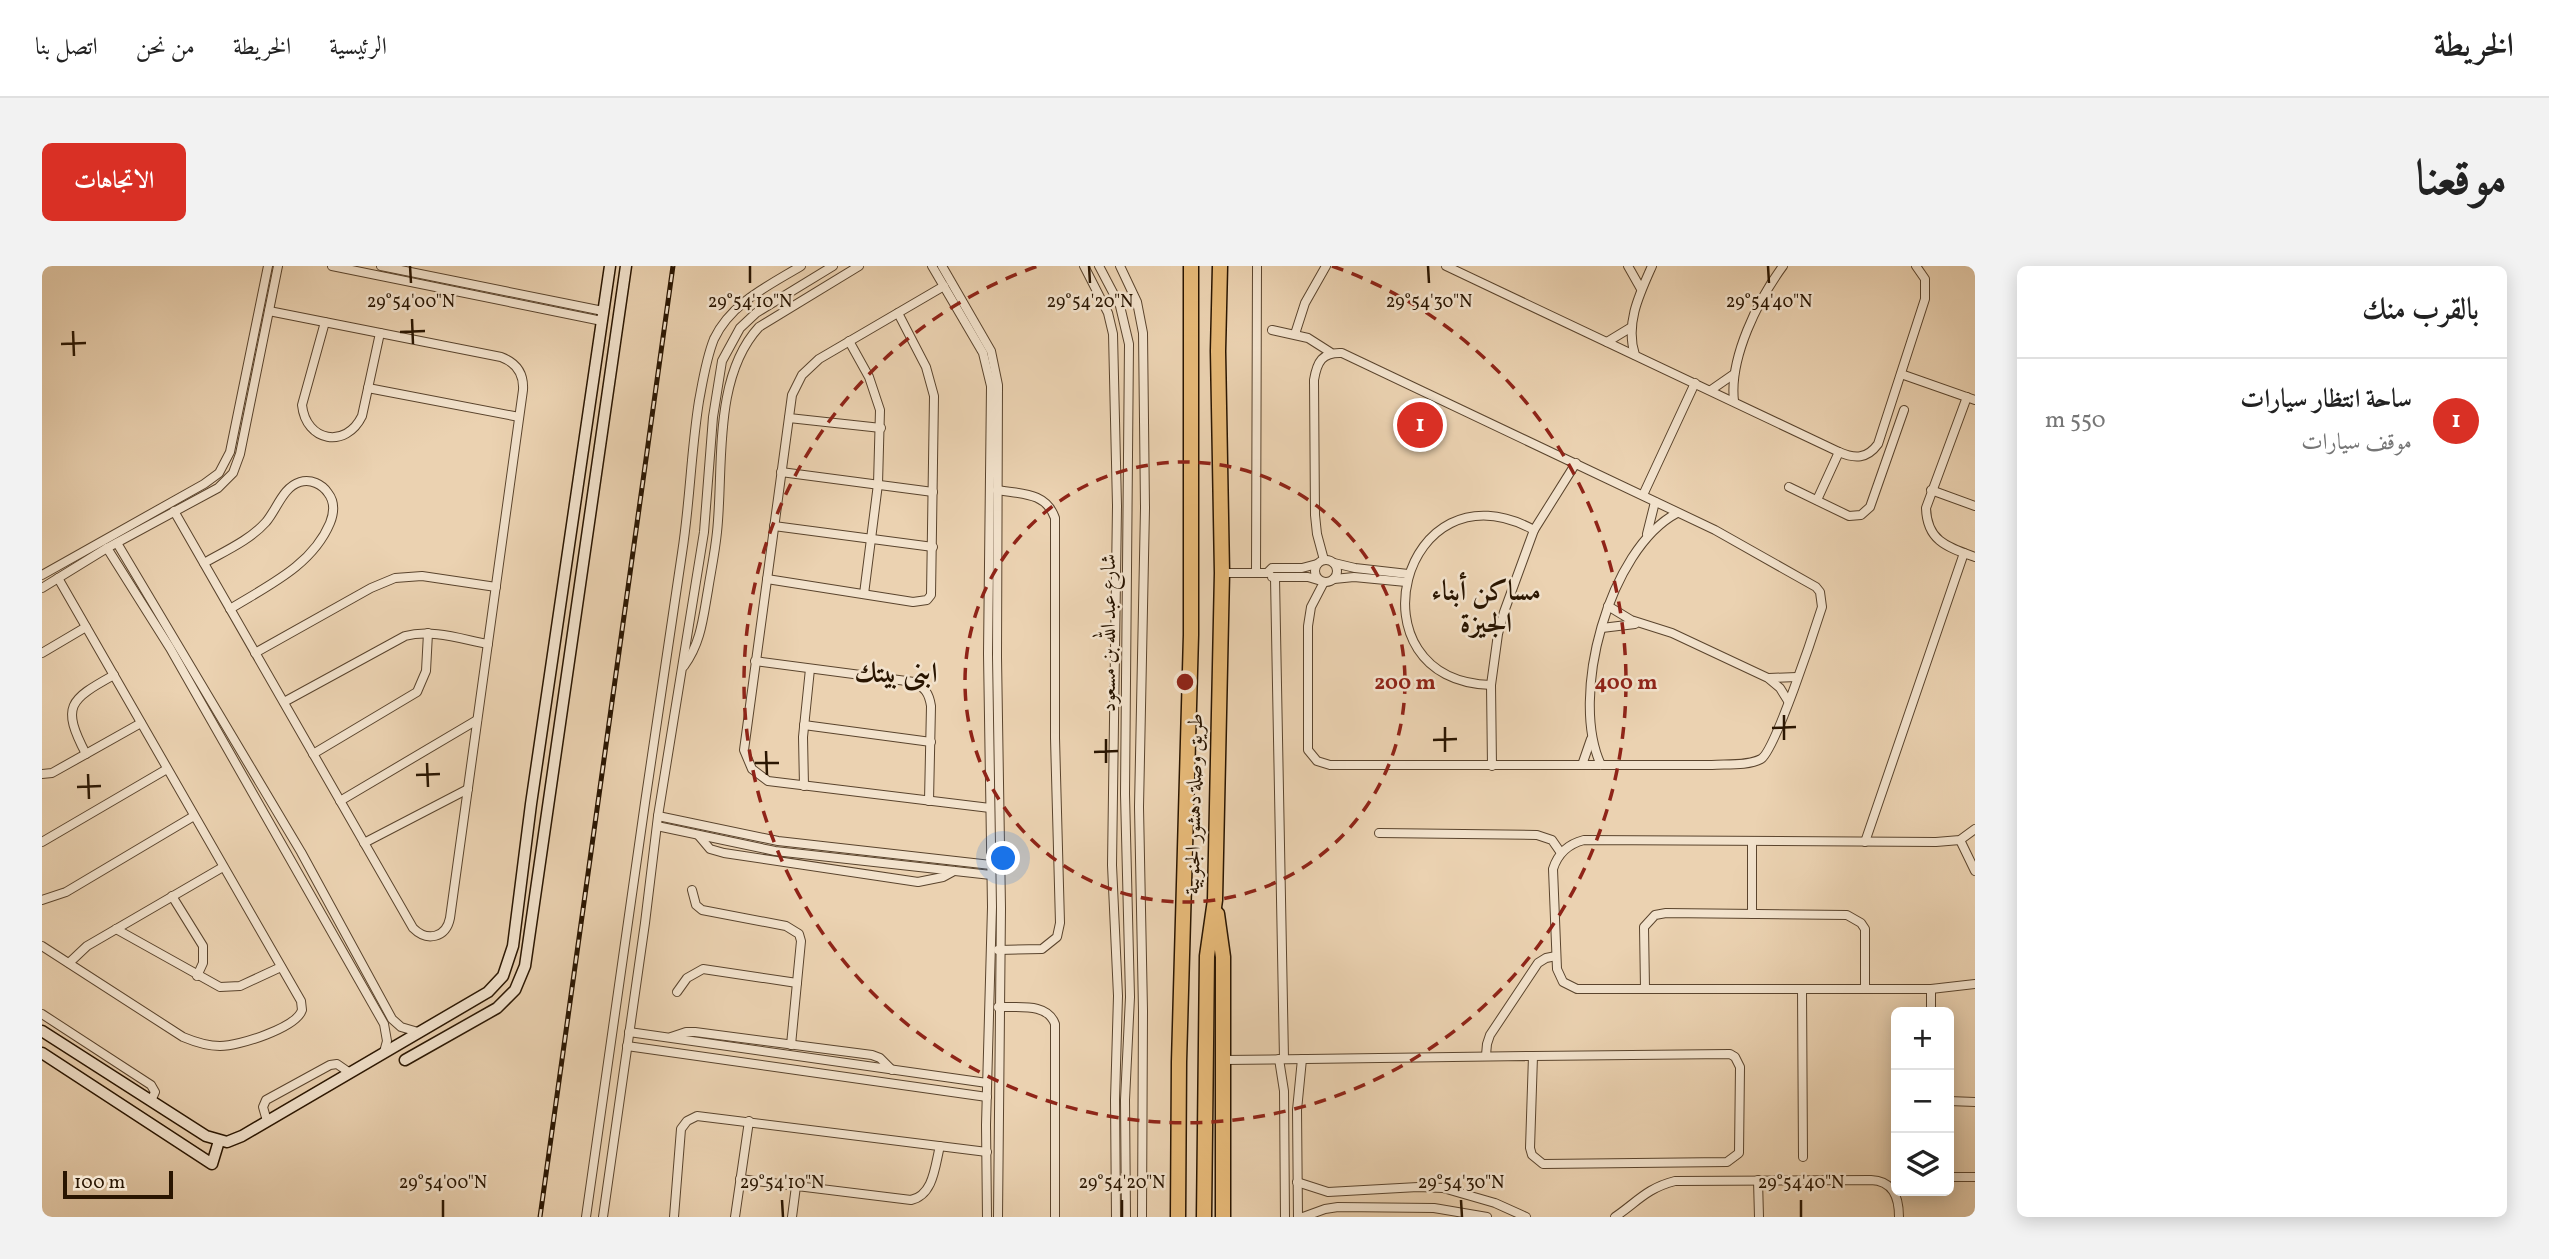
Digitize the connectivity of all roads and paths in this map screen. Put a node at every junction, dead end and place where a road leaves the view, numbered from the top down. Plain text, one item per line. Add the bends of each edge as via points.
1 (268, 266) edge
2 (278, 266) edge
3 (332, 266) edge
4 (381, 266) edge
5 (610, 266) edge
6 (626, 266) edge
7 (800, 266) edge
8 (833, 266) edge
9 (859, 266) edge
10 (932, 266) edge
11 (943, 266) edge
12 (1084, 266) edge
13 (1099, 266) edge
14 (1120, 266) edge
15 (1181, 266) edge
16 (1191, 266) edge
17 (1220, 266) edge
18 (1257, 266) edge
19 (1326, 266) edge
20 (1446, 266) edge
21 (1649, 266) edge
22 (1783, 266) edge
23 (1916, 266) edge
24 (1629, 267) edge
25 (264, 285) junction
26 (944, 286) junction
27 (274, 287) junction
28 (1191, 288) junction
29 (1642, 289) junction
30 (789, 293) junction
31 (795, 303) junction
32 (575, 310) junction
33 (269, 311) junction
34 (898, 313) junction
35 (602, 316) junction
36 (325, 322) junction
37 (1630, 328) junction
38 (1272, 330) dead end
39 (380, 333) junction
40 (1295, 334) junction
41 (977, 335) junction
42 (849, 341) junction
43 (1607, 342) junction
44 (1330, 352) junction
45 (1635, 355) junction
46 (1734, 374) junction
47 (1901, 374) junction
48 (1695, 383) junction
49 (717, 384) junction
50 (730, 386) junction
51 (368, 388) junction
52 (1711, 390) junction
53 (1971, 399) edge
54 (1734, 401) junction
55 (1904, 410) dead end
56 (519, 417) junction
57 (789, 418) junction
58 (1886, 421) junction
59 (1898, 426) junction
60 (881, 428) junction
61 (1128, 436) junction
62 (1145, 436) junction
63 (233, 437) junction
64 (244, 437) junction
65 (993, 446) junction
66 (710, 449) junction
67 (722, 450) junction
68 (1839, 453) junction
69 (1576, 463) junction
70 (781, 472) junction
71 (579, 482) junction
72 (1128, 482) junction
73 (1116, 483) junction
74 (594, 484) junction
75 (878, 484) junction
76 (1789, 487) dead end
77 (997, 490) junction
78 (1931, 490) junction
79 (933, 492) junction
80 (1643, 495) junction
81 (1817, 500) junction
82 (1655, 502) junction
83 (1975, 506) edge
84 (174, 512) junction
85 (1677, 513) junction
86 (774, 526) junction
87 (133, 528) junction
88 (1534, 530) junction
89 (704, 532) junction
90 (717, 534) junction
91 (1646, 537) junction
92 (872, 539) junction
93 (117, 543) junction
94 (933, 547) junction
95 (107, 548) junction
96 (1964, 553) junction
97 (1975, 557) edge
98 (81, 559) junction
99 (1321, 562) junction
100 (204, 563) junction
101 (1334, 563) junction
102 (993, 564) junction
103 (133, 569) junction
104 (1222, 573) junction
105 (1256, 573) junction
106 (124, 574) junction
107 (42, 575) edge
108 (1271, 575) junction
109 (58, 578) junction
110 (1407, 578) junction
111 (767, 579) junction
112 (1334, 579) junction
113 (1322, 582) junction
114 (496, 587) junction
115 (42, 588) edge
116 (864, 594) junction
117 (1608, 606) junction
118 (230, 609) junction
119 (559, 618) junction
120 (574, 621) junction
121 (1638, 623) junction
122 (86, 626) junction
123 (1602, 628) junction
124 (428, 633) junction
125 (488, 644) junction
126 (42, 653) edge
127 (256, 653) junction
128 (1127, 656) junction
129 (1115, 657) junction
130 (755, 661) junction
131 (682, 668) junction
132 (810, 669) junction
133 (114, 675) junction
134 (1797, 677) junction
135 (1768, 678) junction
136 (1491, 685) junction
137 (1788, 701) junction
138 (284, 702) junction
139 (214, 706) junction
140 (204, 712) junction
141 (477, 720) junction
142 (141, 723) junction
143 (804, 725) junction
144 (542, 733) junction
145 (558, 735) junction
146 (1591, 736) junction
147 (1115, 738) junction
148 (1126, 738) junction
149 (931, 741) junction
150 (86, 754) junction
151 (313, 754) junction
152 (1583, 765) junction
153 (1601, 765) junction
154 (1492, 766) junction
155 (650, 767) junction
156 (167, 769) junction
157 (665, 770) junction
158 (42, 774) edge
159 (804, 786) junction
160 (468, 789) junction
161 (340, 801) junction
162 (929, 801) junction
163 (990, 808) junction
164 (531, 810) junction
165 (547, 812) junction
166 (194, 816) junction
167 (1113, 820) junction
168 (1126, 820) junction
169 (657, 821) junction
170 (990, 825) junction
171 (999, 825) junction
172 (1975, 829) edge
173 (1379, 833) dead end
174 (699, 836) junction
175 (1960, 840) junction
176 (1752, 841) junction
177 (42, 842) edge
178 (1865, 842) junction
179 (364, 843) junction
180 (296, 844) junction
181 (285, 849) junction
182 (1561, 852) junction
183 (991, 865) junction
184 (223, 867) junction
185 (954, 871) junction
186 (1975, 871) edge
187 (991, 875) junction
188 (692, 890) dead end
189 (172, 896) junction
190 (42, 900) edge
191 (1215, 900) junction
192 (1752, 914) junction
193 (629, 920) junction
194 (645, 923) junction
195 (116, 929) junction
196 (42, 946) edge
197 (995, 950) junction
198 (1556, 956) junction
199 (69, 963) junction
200 (281, 967) junction
201 (197, 975) junction
202 (797, 983) junction
203 (1975, 984) edge
204 (1644, 988) junction
205 (1802, 989) junction
206 (1865, 989) junction
207 (1931, 989) junction
208 (677, 992) dead end
209 (1118, 996) junction
210 (1130, 997) junction
211 (998, 1007) junction
212 (1931, 1007) edge
213 (42, 1014) edge
214 (437, 1021) junction
215 (388, 1022) junction
216 (42, 1031) edge
217 (418, 1032) junction
218 (629, 1032) junction
219 (446, 1036) junction
220 (670, 1038) junction
221 (792, 1045) junction
222 (627, 1046) junction
223 (384, 1052) junction
224 (42, 1053) edge
225 (1486, 1055) junction
226 (1533, 1056) junction
227 (1281, 1059) junction
228 (1302, 1059) junction
229 (405, 1060) dead end
230 (1224, 1060) junction
231 (892, 1070) junction
232 (350, 1073) junction
233 (987, 1083) junction
234 (987, 1097) junction
235 (1115, 1100) junction
236 (1125, 1100) junction
237 (151, 1101) junction
238 (1954, 1101) edge
239 (1975, 1101) edge
240 (267, 1121) junction
241 (749, 1121) junction
242 (986, 1125) junction
243 (998, 1125) junction
244 (219, 1141) junction
245 (596, 1143) junction
246 (612, 1145) junction
247 (940, 1146) junction
248 (987, 1152) junction
249 (1803, 1157) dead end
250 (1954, 1177) edge
251 (1975, 1177) edge
252 (740, 1179) junction
253 (1758, 1180) junction
254 (1115, 1182) junction
255 (1125, 1182) junction
256 (1297, 1182) junction
257 (796, 1186) junction
258 (1617, 1216) edge
259 (586, 1217) edge
260 (603, 1217) edge
261 (674, 1217) edge
262 (735, 1217) edge
263 (792, 1217) edge
264 (987, 1217) edge
265 (998, 1217) edge
266 (1055, 1217) edge
267 (1116, 1217) edge
268 (1126, 1217) edge
269 (1142, 1217) edge
270 (1178, 1217) edge
271 (1204, 1217) edge
272 (1223, 1217) edge
273 (1285, 1217) edge
274 (1300, 1217) edge
275 (1487, 1217) edge
276 (1526, 1217) edge
277 (1759, 1217) edge
278 (1899, 1217) edge

1 - 25 street
2 - 27 street
3 - 32 street
4 - 32 street
5 - 35 street
6 - 74 street
7 - 155 street via 745,300 728,317 706,360
8 - 30 street
9 - 31 street
10 - 26 street
11 - 41 street
12 - 73 street via 1114,334
13 - 61 street, شارع عبد الله بن مسعود via 1128,331
14 - 62 street, شارع عبد الله بن مسعود via 1141,316
15 - 28 street
16 - 28 highway, طريق وصلة دهشور الجنوبية
17 - 104 highway, طريق وصلة دهشور الجنوبية
18 - 105 street
19 - 40 street
20 - 43 street
21 - 24 street
21 - 29 street
22 - 46 street via 1756,313
23 - 47 street via 1925,279 1925,299
24 - 29 street
25 - 27 street
25 - 63 street
26 - 34 street
26 - 41 street
27 - 33 street
28 - 270 highway, طريق وصلة دهشور الجنوبية via 1191,647
29 - 37 street
30 - 31 street
30 - 49 street via 740,328 722,362
31 - 50 street via 747,339
32 - 35 street
33 - 36 street
33 - 64 street
34 - 42 street
34 - 79 street via 926,367 934,396
35 - 71 street
36 - 39 street
36 - 51 street via 302,405 306,422 326,437 344,435 358,424
37 - 43 street
37 - 45 street
38 - 40 street
39 - 51 street
39 - 56 street via 507,359 522,378
40 - 44 street
41 - 65 street via 991,351 997,374
42 - 57 street via 809,366 792,396
42 - 60 street via 876,393
43 - 45 street
44 - 69 street via 1351,356
44 - 99 street via 1316,369 1314,395 1315,526
45 - 48 street
46 - 52 street
46 - 54 street
47 - 53 street
47 - 58 street
48 - 52 street
48 - 80 street
49 - 50 street
49 - 66 street
50 - 67 street
51 - 56 street
52 - 54 street
53 - 78 street
54 - 68 street
55 - 59 street
56 - 114 street
57 - 60 street
57 - 70 street
58 - 59 street
58 - 68 street via 1873,451 1858,458
59 - 81 street via 1866,512 1849,516
60 - 75 street
61 - 62 street
61 - 72 street, شارع عبد الله بن مسعود
62 - 269 street, شارع عبد الله بن مسعود via 1139,807
63 - 64 street
63 - 87 street via 219,473
64 - 84 street via 237,464 226,481
65 - 77 street
65 - 102 street
66 - 67 street
66 - 89 street
67 - 90 street
68 - 81 street
69 - 80 street
69 - 88 street
70 - 75 street
70 - 86 street
71 - 74 street
71 - 119 street
72 - 73 street
72 - 128 street, شارع عبد الله بن مسعود
73 - 129 street
74 - 120 street
75 - 79 street
75 - 92 street
76 - 81 street
77 - 102 street
77 - 197 street via 1035,495 1052,508 1055,518 1060,923 1057,937 1048,946
78 - 83 street
78 - 96 street via 1928,525 1939,542
79 - 94 street
80 - 82 street
82 - 85 street
82 - 91 street
84 - 87 street
84 - 100 street
85 - 91 street
85 - 134 street via 1776,563 1820,592 1822,607
86 - 92 street
86 - 111 street
87 - 93 street
87 - 98 street
88 - 110 street via 1493,516 1454,523 1423,546
88 - 136 street via 1504,611
89 - 90 street
89 - 131 street
90 - 131 street via 698,641
91 - 117 street via 1623,571
92 - 94 street
92 - 116 street
93 - 95 street
93 - 103 street
94 - 116 street via 932,588 927,600 920,603
95 - 98 street
95 - 106 street
96 - 97 street
96 - 178 street
98 - 107 street
98 - 109 street
99 - 101 street
99 - 108 street via 1303,568 1272,568
99 - 113 street via 1314,571
100 - 118 street
100 - 118 street via 255,532 290,487 308,481 327,490 332,499 331,520 312,552 294,569
101 - 110 street
101 - 112 street
102 - 163 street
102 - 171 street
103 - 106 street
103 - 139 street
104 - 105 street
104 - 191 highway, طريق وصلة دهشور الجنوبية
105 - 108 street
106 - 140 street
108 - 113 street
108 - 227 street
109 - 115 street
109 - 122 street
110 - 112 street
110 - 136 street via 1406,618 1413,640 1426,658 1459,680
111 - 116 street
111 - 130 street
112 - 113 street
113 - 154 street via 1311,607 1307,637 1311,757 1330,765
114 - 125 street
114 - 127 street via 422,576 395,578
117 - 121 street
117 - 123 street
118 - 127 street
119 - 120 street
119 - 144 street
120 - 145 street
121 - 123 street
121 - 135 street
122 - 126 street
122 - 133 street
123 - 146 street via 1593,680
124 - 125 street
124 - 138 street via 397,639
124 - 151 street via 426,671 417,692
125 - 141 street
127 - 138 street
128 - 129 street
128 - 148 street, شارع عبد الله بن مسعود
129 - 147 street
130 - 132 street
130 - 159 street via 745,732 746,760 768,781
131 - 157 street
132 - 143 street
132 - 149 street via 914,682 923,687 931,706
133 - 142 street
133 - 150 street via 83,693 72,710 74,731
134 - 135 street
134 - 137 street
135 - 137 street
136 - 154 street
137 - 153 street via 1768,752 1756,761
138 - 151 street
139 - 140 street
139 - 180 street
140 - 181 street
141 - 160 street
141 - 161 street
142 - 150 street
142 - 156 street
143 - 149 street
143 - 159 street
144 - 145 street
144 - 164 street
145 - 165 street
146 - 152 street
146 - 153 street
147 - 148 street
147 - 167 street
148 - 168 street, شارع عبد الله بن مسعود
149 - 162 street
150 - 158 street
151 - 161 street
152 - 153 street
152 - 154 street
155 - 157 street
155 - 193 street
156 - 166 street
156 - 177 street
157 - 169 street
159 - 162 street
160 - 179 street
160 - 179 street via 449,924 441,934 417,933
161 - 179 street
162 - 163 street
163 - 170 street
164 - 165 street
164 - 214 street via 508,967 488,992
165 - 219 street via 521,978 497,1008
166 - 184 street
166 - 190 street via 66,892
167 - 168 street
167 - 209 street
168 - 210 street, شارع عبد الله بن مسعود
169 - 174 street
169 - 183 street via 766,839
169 - 194 street
170 - 171 street
170 - 183 street
171 - 197 street
172 - 175 street
173 - 182 street via 1537,835 1552,840
174 - 185 street via 775,851
174 - 185 street via 710,849 724,853 918,882
175 - 178 street
175 - 186 street
176 - 178 street
176 - 182 street via 1584,839
176 - 192 street
180 - 181 street
180 - 215 street
181 - 215 street
182 - 198 street via 1553,869
183 - 187 street
184 - 189 street
184 - 200 street
185 - 187 street
187 - 197 street
188 - 202 street via 702,910 793,929 801,942
189 - 195 street
189 - 201 street via 203,946
191 - 230 highway via 1223,957
191 - 271 highway, طريق وصلة دهشور الجنوبية via 1207,956
192 - 204 street via 1656,915 1644,927
192 - 206 street via 1855,918 1864,929
193 - 194 street
193 - 245 street
194 - 218 street
195 - 199 street via 82,949
195 - 201 street
196 - 199 street
197 - 211 street
197 - 233 street
198 - 204 street via 1559,976 1569,986
198 - 225 street via 1538,963 1490,1035
199 - 200 street via 183,1037 219,1046 244,1043 299,1018 301,1001
200 - 201 street via 233,988 213,985
202 - 208 street via 703,969 687,978
202 - 221 street
203 - 207 street
204 - 205 street
205 - 206 street
205 - 249 street
206 - 207 street
207 - 212 street
209 - 210 street
209 - 235 street
210 - 236 street, شارع عبد الله بن مسعود
211 - 243 street
211 - 266 street via 1044,1010 1055,1024
213 - 237 street via 151,1085 155,1092
214 - 217 street
214 - 219 street
215 - 217 street
215 - 223 street
216 - 237 street
217 - 223 street
218 - 220 street
218 - 222 street
219 - 229 street
220 - 221 street via 686,1032
220 - 231 street
221 - 231 street via 872,1055
222 - 234 street
222 - 246 street
223 - 232 street
224 - 244 street via 212,1164
225 - 226 street
225 - 228 street
226 - 226 street via 1530,1148 1543,1164 1727,1162 1739,1153 1740,1067 1730,1054
227 - 228 street
227 - 230 street
227 - 273 street
228 - 256 street
230 - 272 highway
231 - 233 street
232 - 240 street
232 - 240 street via 337,1064 330,1065 266,1100
233 - 234 street
234 - 242 street
235 - 236 street
235 - 254 street
236 - 255 street, شارع عبد الله بن مسعود
237 - 244 street
238 - 239 street
240 - 244 street via 234,1140
241 - 247 street
241 - 252 street
241 - 261 street via 696,1116 687,1121 681,1129
242 - 243 street
242 - 248 street
243 - 265 street
245 - 246 street
245 - 259 street
246 - 260 street
247 - 248 street
247 - 257 street via 928,1190 916,1200
248 - 264 street
250 - 251 street
252 - 257 street
252 - 262 street
253 - 258 street via 1675,1181 1639,1196
253 - 277 street
253 - 278 street via 1877,1180 1894,1191
254 - 255 street
254 - 267 street
255 - 268 street, شارع عبد الله بن مسعود
256 - 274 street
256 - 276 street via 1328,1192 1443,1188
257 - 263 street
274 - 275 street via 1338,1207 1434,1208

